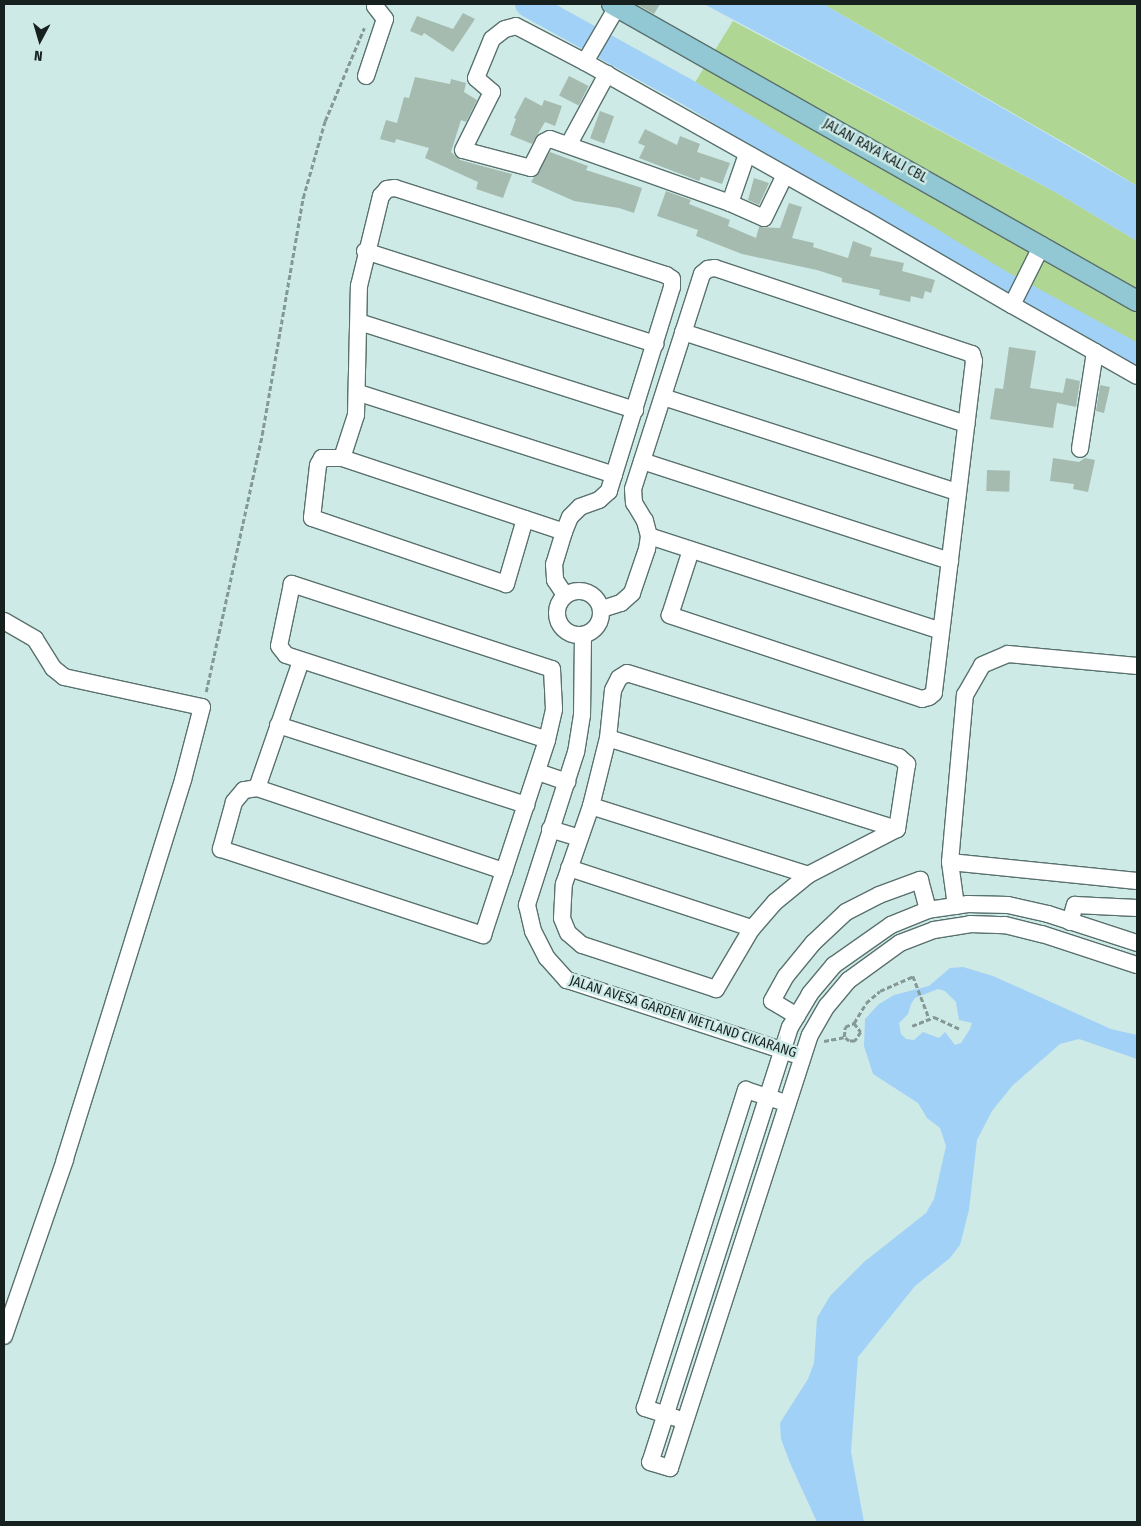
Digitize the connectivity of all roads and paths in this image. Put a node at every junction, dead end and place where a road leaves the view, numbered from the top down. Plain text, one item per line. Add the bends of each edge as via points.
1 (615, 5) edge
2 (379, 9) edge
3 (586, 59) junction
4 (607, 74) junction
5 (366, 76) dead end
6 (569, 144) junction
7 (748, 154) junction
8 (785, 175) junction
9 (730, 203) junction
10 (1042, 245) junction
11 (365, 251) junction
12 (1137, 301) edge
13 (1014, 302) junction
14 (359, 322) junction
15 (683, 332) junction
16 (655, 344) junction
17 (1095, 352) junction
18 (1137, 376) edge
19 (359, 393) junction
20 (663, 397) junction
21 (635, 410) junction
22 (966, 424) junction
23 (1080, 449) dead end
24 (342, 458) junction
25 (642, 461) junction
26 (614, 475) junction
27 (958, 492) junction
28 (526, 520) junction
29 (564, 532) junction
30 (648, 536) junction
31 (691, 550) junction
32 (950, 561) junction
33 (565, 595) junction
34 (602, 609) junction
35 (4, 621) edge
36 (941, 631) junction
37 (583, 635) junction
38 (301, 661) junction
39 (1137, 666) edge
40 (202, 708) junction
41 (278, 725) junction
42 (608, 738) junction
43 (547, 740) junction
44 (538, 772) junction
45 (567, 782) junction
46 (257, 788) junction
47 (526, 805) junction
48 (591, 806) junction
49 (550, 829) junction
50 (897, 829) junction
51 (579, 838) junction
52 (950, 862) junction
53 (569, 868) junction
54 (504, 871) junction
55 (808, 875) junction
56 (1137, 881) edge
57 (956, 906) junction
58 (1137, 908) edge
59 (928, 910) junction
60 (1070, 922) junction
61 (752, 928) junction
62 (1137, 943) edge
63 (1137, 965) edge
64 (797, 1016) junction
65 (929, 1018) junction
66 (854, 1023) junction
67 (912, 1026) dead end
68 (960, 1029) dead end
69 (784, 1050) junction
70 (803, 1057) junction
71 (768, 1098) junction
72 (788, 1104) junction
73 (4, 1336) edge
74 (665, 1414) junction
75 (685, 1421) junction

1 - 3 street
1 - 10 main road, JALAN RAYA KALI CBL
2 - 5 street
2 - 40 path via 325,121 303,198 262,435 218,650
3 - 4 street
3 - 6 street via 516,26 505,29 492,39 476,78 492,92 463,150 531,168 546,141
4 - 6 street
4 - 7 street
6 - 9 street via 628,169
7 - 8 street
7 - 9 street
8 - 9 street via 764,218
8 - 13 street
10 - 12 main road, JALAN RAYA KALI CBL
10 - 13 street
11 - 14 street via 359,286
11 - 16 street
11 - 16 street via 381,196 387,189 395,188 666,274 672,279 672,287
13 - 17 street
14 - 19 street
14 - 21 street
15 - 20 street
15 - 22 street
15 - 22 street via 702,274 715,268 967,350 974,361
16 - 21 street
17 - 18 street
17 - 23 street
19 - 24 street via 356,415
19 - 26 street
20 - 25 street
20 - 27 street
21 - 26 street
22 - 27 street
24 - 28 street
24 - 28 street via 322,458 318,465 310,511 312,518 319,523 506,584
25 - 30 street via 633,489 634,503 645,521
25 - 32 street
26 - 29 street via 609,490 599,500 580,507 570,517
27 - 32 street
28 - 29 street
29 - 33 street via 554,564 555,580
30 - 31 street
30 - 34 street via 632,593 621,603
31 - 36 street
31 - 36 street via 670,615 922,698 934,693
32 - 36 street
33 - 34 street via 576,590 588,592
33 - 37 street via 558,604 557,616 562,627 571,634
34 - 37 street via 600,621
35 - 40 street via 35,639 53,668 64,677
37 - 45 street, JALAN AVESA GARDEN METLAND CIKARANG via 582,715
38 - 41 street
38 - 43 street
38 - 43 street via 286,655 279,646 292,584 552,669 554,709
39 - 52 street via 1008,654 982,665 965,694
40 - 73 street via 65,1160
41 - 46 street
41 - 47 street
42 - 48 street
42 - 50 street
42 - 50 street via 613,690 619,678 628,674 899,758 907,764
43 - 44 street
44 - 45 street
44 - 47 street
45 - 49 street, JALAN AVESA GARDEN METLAND CIKARANG
46 - 54 street
46 - 54 street via 244,790 234,802 221,849 483,935
47 - 54 street
48 - 51 street
48 - 55 street
49 - 51 street
49 - 69 street, JALAN AVESA GARDEN METLAND CIKARANG via 527,904 533,931 547,958 567,980
50 - 55 street
51 - 53 street
52 - 56 street
52 - 57 street
53 - 61 street
53 - 61 street via 561,900 562,918 568,932 582,946 716,989
55 - 61 street via 775,902
57 - 59 street
57 - 60 street via 1008,905
58 - 60 street via 1075,905
59 - 64 street via 890,925 834,965
59 - 64 street via 920,880 879,895 846,912 813,943 786,976 772,1002
60 - 62 street
63 - 70 street via 1005,925 970,924 934,930 900,943 849,980 827,1006 810,1035
64 - 69 street
65 - 66 path via 913,976 880,991 866,1003
65 - 67 path
65 - 68 path via 934,1017
66 - 66 path via 862,1032 855,1041 849,1041 843,1032 844,1027
69 - 70 street, JALAN AVESA GARDEN METLAND CIKARANG
69 - 71 street
70 - 72 street
71 - 72 street
71 - 74 street
71 - 74 street via 746,1090 644,1408
72 - 75 street
74 - 75 street
74 - 75 street via 650,1462 670,1468

